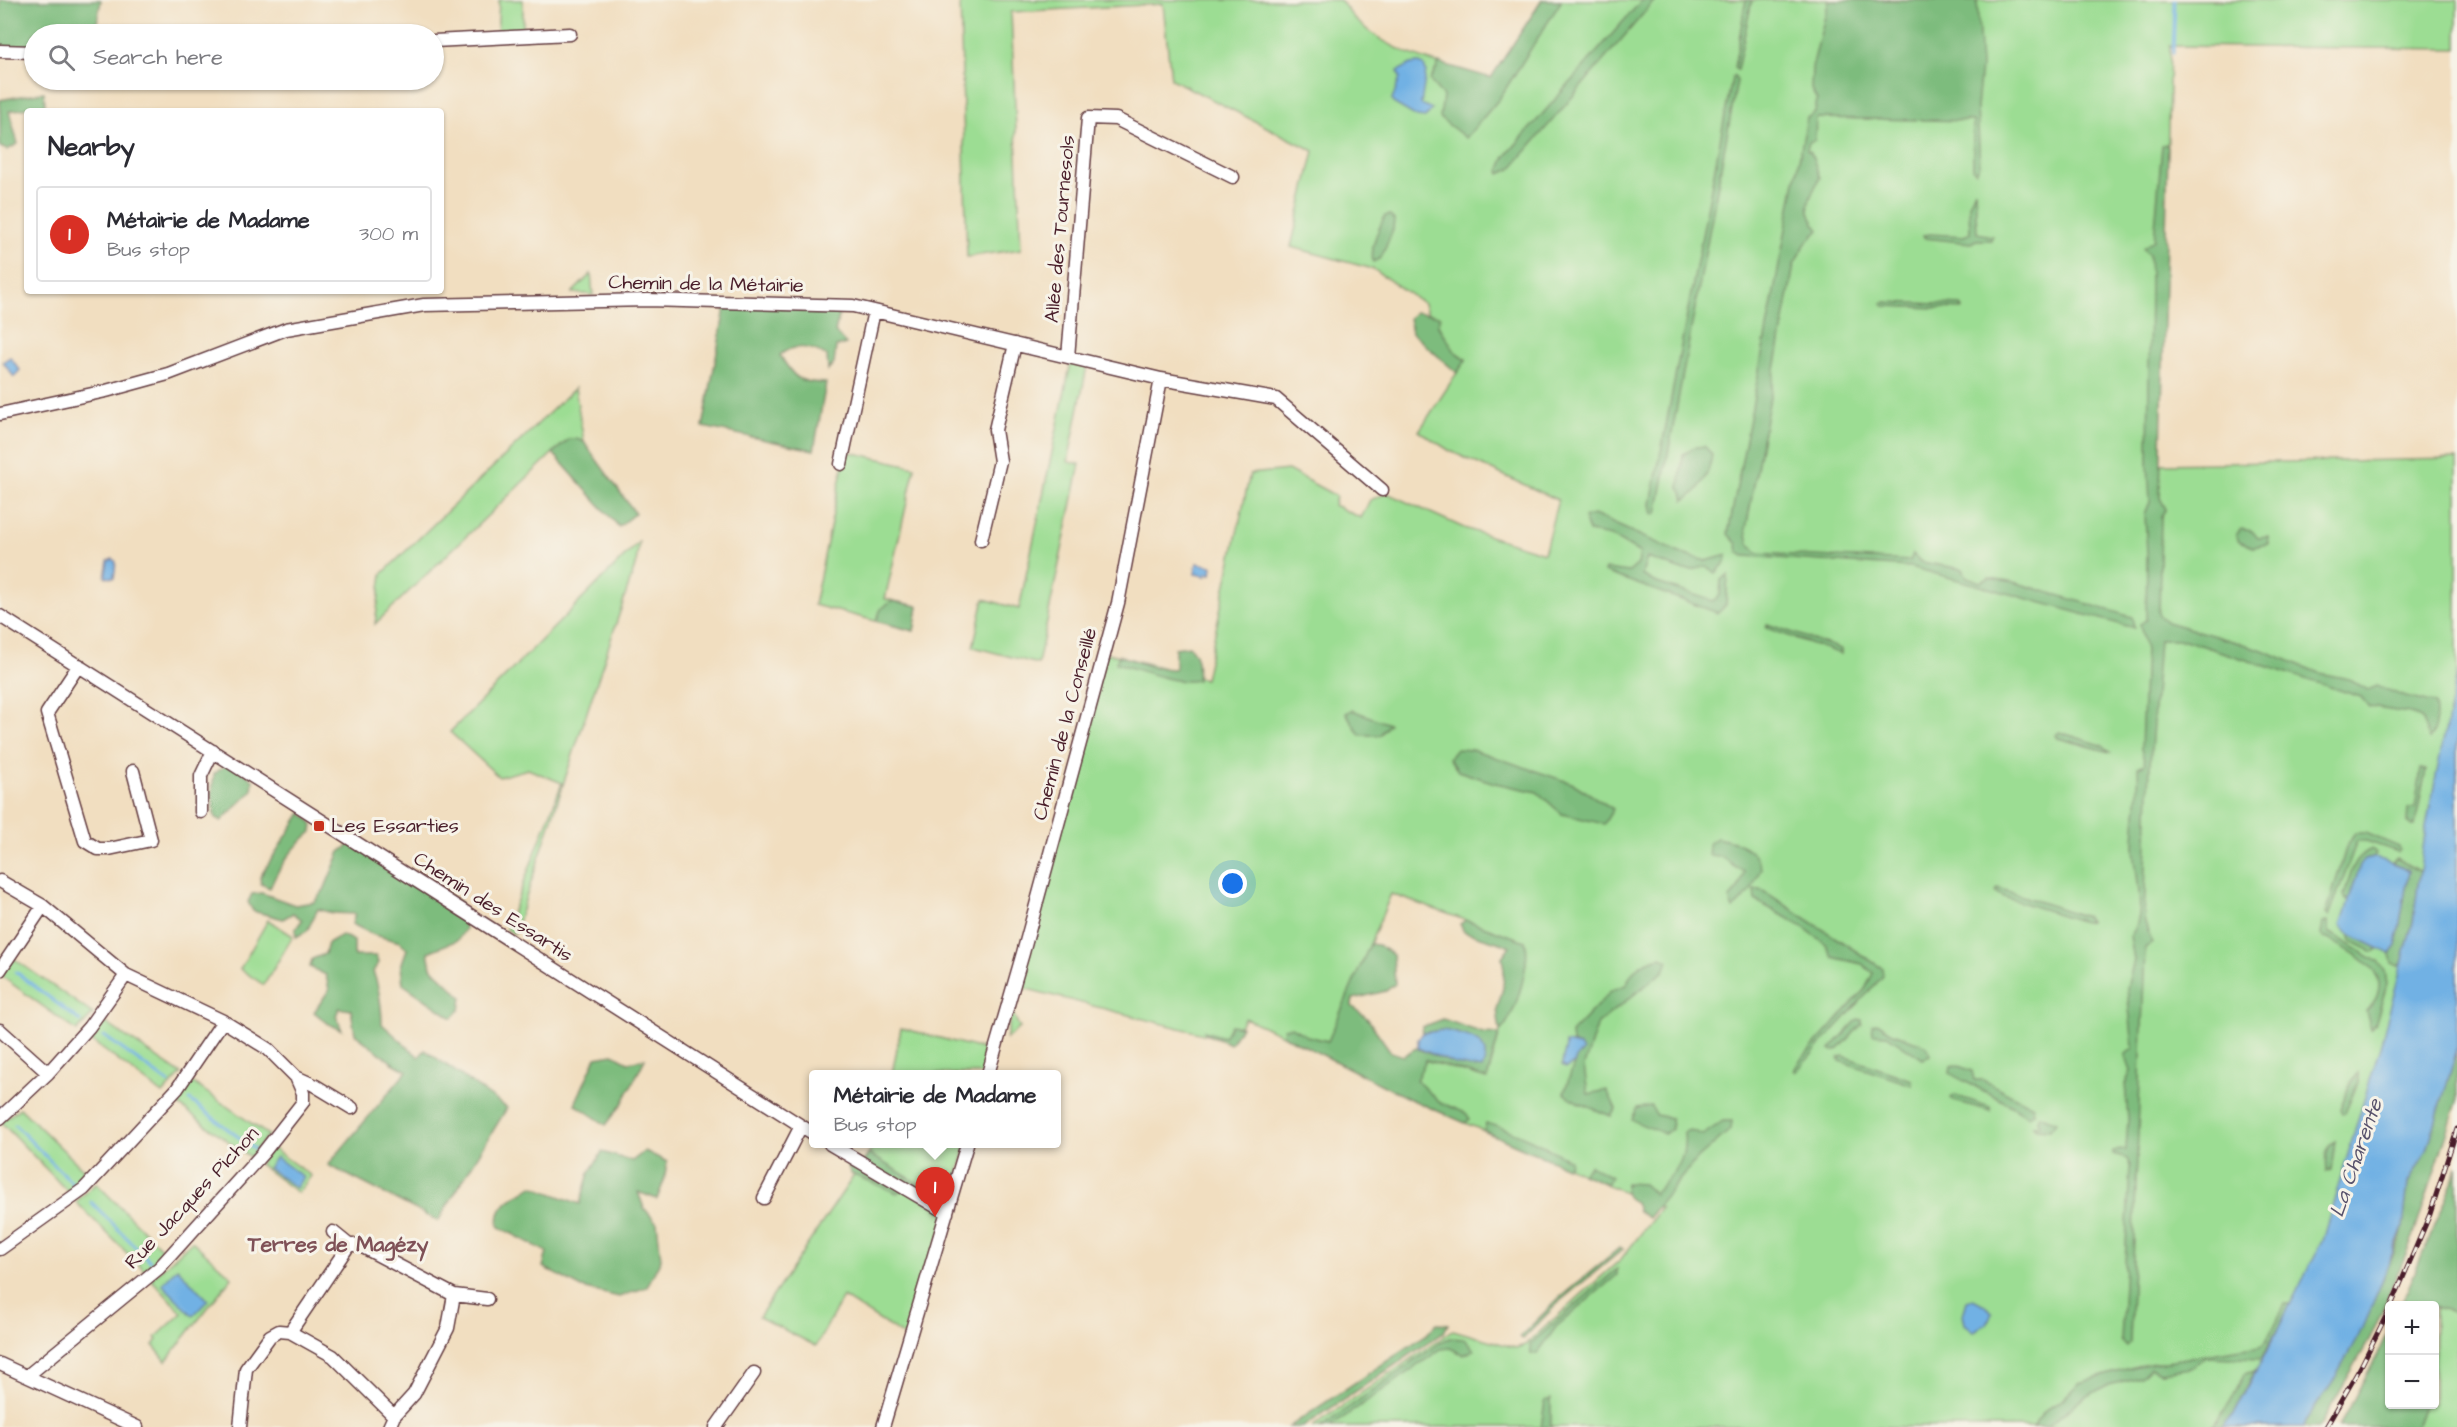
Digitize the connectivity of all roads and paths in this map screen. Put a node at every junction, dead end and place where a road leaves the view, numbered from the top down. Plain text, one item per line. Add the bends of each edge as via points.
1 (570, 34) dead end
2 (444, 40) edge
3 (0, 51) edge
4 (24, 52) edge
5 (1233, 177) dead end
6 (874, 311) junction
7 (1015, 344) junction
8 (1068, 357) junction
9 (1161, 379) junction
10 (0, 414) edge
11 (841, 464) dead end
12 (1382, 490) dead end
13 (981, 540) dead end
14 (0, 616) edge
15 (79, 665) junction
16 (213, 751) junction
17 (134, 771) dead end
18 (201, 812) dead end
19 (0, 881) edge
20 (43, 906) junction
21 (0, 970) edge
22 (126, 975) junction
23 (224, 1021) junction
24 (0, 1030) edge
25 (989, 1070) edge
26 (48, 1073) junction
27 (296, 1077) junction
28 (352, 1107) dead end
29 (0, 1118) edge
30 (801, 1126) junction
31 (809, 1131) edge
32 (838, 1148) edge
33 (966, 1148) edge
34 (764, 1198) dead end
35 (947, 1213) junction
36 (333, 1232) dead end
37 (349, 1245) junction
38 (0, 1249) edge
39 (454, 1295) junction
40 (487, 1299) dead end
41 (290, 1332) junction
42 (0, 1364) edge
43 (754, 1373) dead end
44 (27, 1376) junction
45 (391, 1422) edge
46 (137, 1427) edge
47 (240, 1427) edge
48 (716, 1427) edge
49 (883, 1427) edge

1 - 2 street
3 - 4 street
5 - 8 street, Allée des Tournesols via 1116,119 1088,118
6 - 7 street, Chemin de la Métairie
6 - 10 street, Chemin de la Métairie via 853,306 648,300 424,305 286,329 168,374
6 - 11 street
7 - 8 street, Chemin de la Métairie
7 - 13 street via 995,430 1000,461
8 - 9 street, Chemin de la Métairie
9 - 12 street, Chemin de la Métairie via 1276,399
9 - 25 street, Chemin de la Conseillé via 1118,603
14 - 15 street, Chemin des Essartis
15 - 16 street, Chemin des Essartis
15 - 17 street via 47,713 85,841 98,849 151,840
16 - 18 street via 201,777
16 - 30 street, Chemin des Essartis
19 - 20 street
20 - 21 street
20 - 22 street
22 - 23 street
22 - 26 street via 89,1027
23 - 27 street via 268,1049
23 - 38 street via 177,1089 84,1190
24 - 26 street
26 - 29 street
27 - 28 street
27 - 44 street, Rue Jacques Pichon via 303,1102 263,1153 159,1268
30 - 31 street, Chemin des Essartis
30 - 34 street
32 - 35 street
33 - 35 street
35 - 49 street
36 - 37 street
37 - 39 street via 359,1245
37 - 41 street
39 - 40 street
39 - 45 street via 448,1328 414,1394
41 - 45 street via 333,1356
41 - 47 street via 279,1331 270,1336 246,1369
42 - 44 street
43 - 48 street
44 - 46 street

